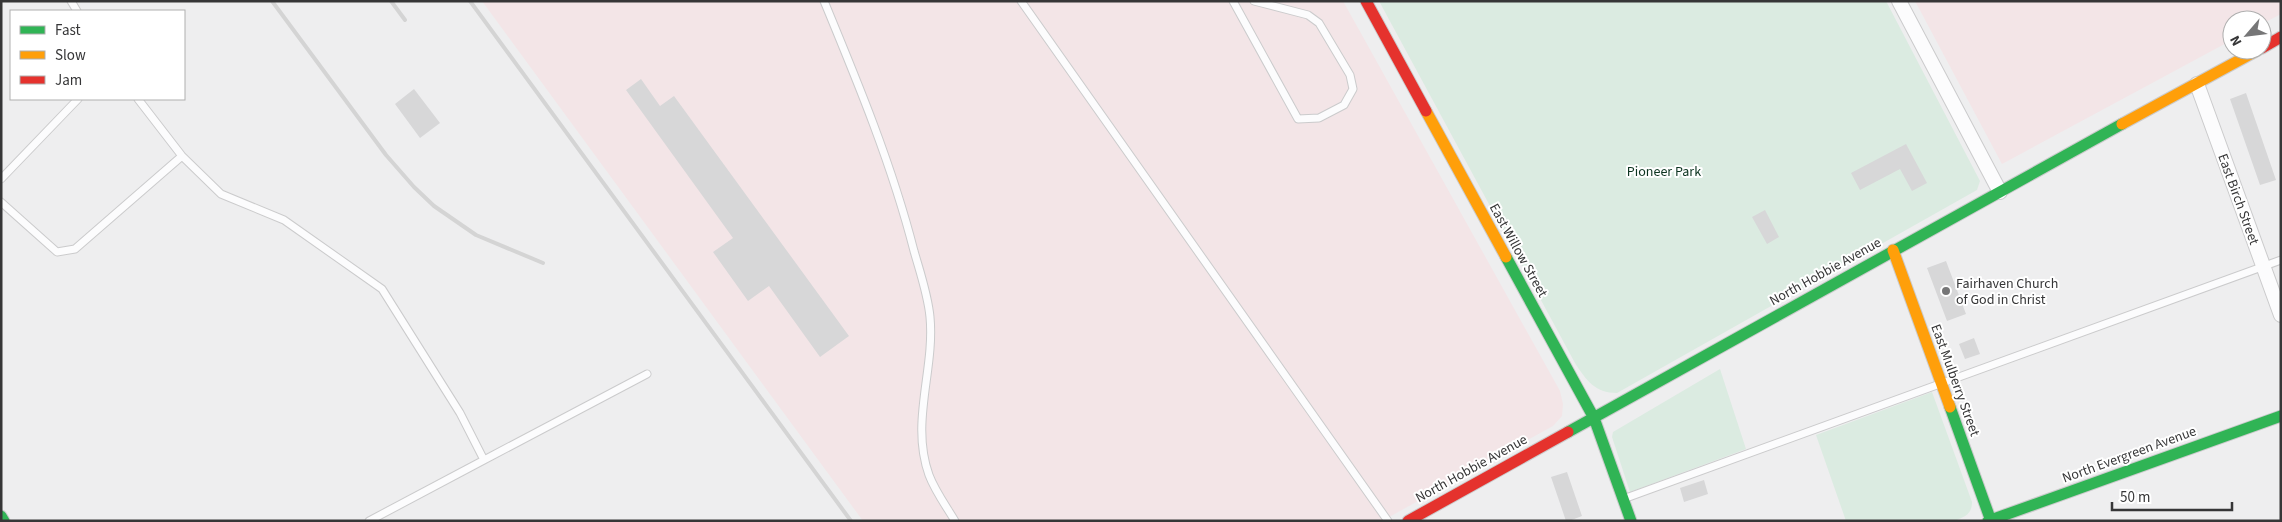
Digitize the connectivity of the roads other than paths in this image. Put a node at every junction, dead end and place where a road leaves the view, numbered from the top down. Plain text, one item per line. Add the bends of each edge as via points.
1 (824, 1) edge
2 (1021, 1) edge
3 (1233, 1) edge
4 (1254, 1) edge
5 (1366, 1) edge
6 (1899, 1) edge
7 (2240, 60) edge
8 (2197, 84) junction
9 (77, 100) edge
10 (139, 100) edge
11 (182, 156) junction
12 (1, 179) edge
13 (2000, 192) junction
14 (1, 202) edge
15 (1893, 250) junction
16 (2281, 260) edge
17 (2263, 266) junction
18 (2281, 315) edge
19 (647, 374) dead end
20 (1941, 383) junction
21 (2281, 416) edge
22 (1594, 418) junction
23 (484, 460) junction
24 (1623, 499) junction
25 (1, 516) edge
26 (1990, 520) edge
27 (4, 521) edge
28 (370, 521) edge
29 (955, 521) edge
30 (1388, 521) edge
31 (1408, 521) edge
32 (1631, 521) edge

1 - 29 lane via 879,139 921,276 930,316 930,349 921,433 924,457 929,476
2 - 30 lane
3 - 4 lane via 1298,119 1319,118 1344,105 1353,89 1350,75 1319,23 1308,15
5 - 22 street, East Willow Street
6 - 13 street
7 - 8 street, North Hobbie Avenue
8 - 13 street, North Hobbie Avenue
8 - 17 street, East Birch Street
9 - 12 lane
10 - 11 lane
11 - 14 lane via 75,249 57,252
11 - 23 lane via 221,194 284,220 382,289 460,413
13 - 15 street, North Hobbie Avenue
15 - 20 street, East Mulberry Street
15 - 22 street, North Hobbie Avenue
16 - 17 lane
17 - 18 street, East Birch Street
17 - 20 lane
19 - 23 lane
20 - 24 lane
20 - 26 street, East Mulberry Street
21 - 26 street, North Evergreen Avenue
22 - 24 street, East Willow Street
22 - 31 street, North Hobbie Avenue
23 - 28 lane
24 - 32 street, East Willow Street
25 - 27 street

